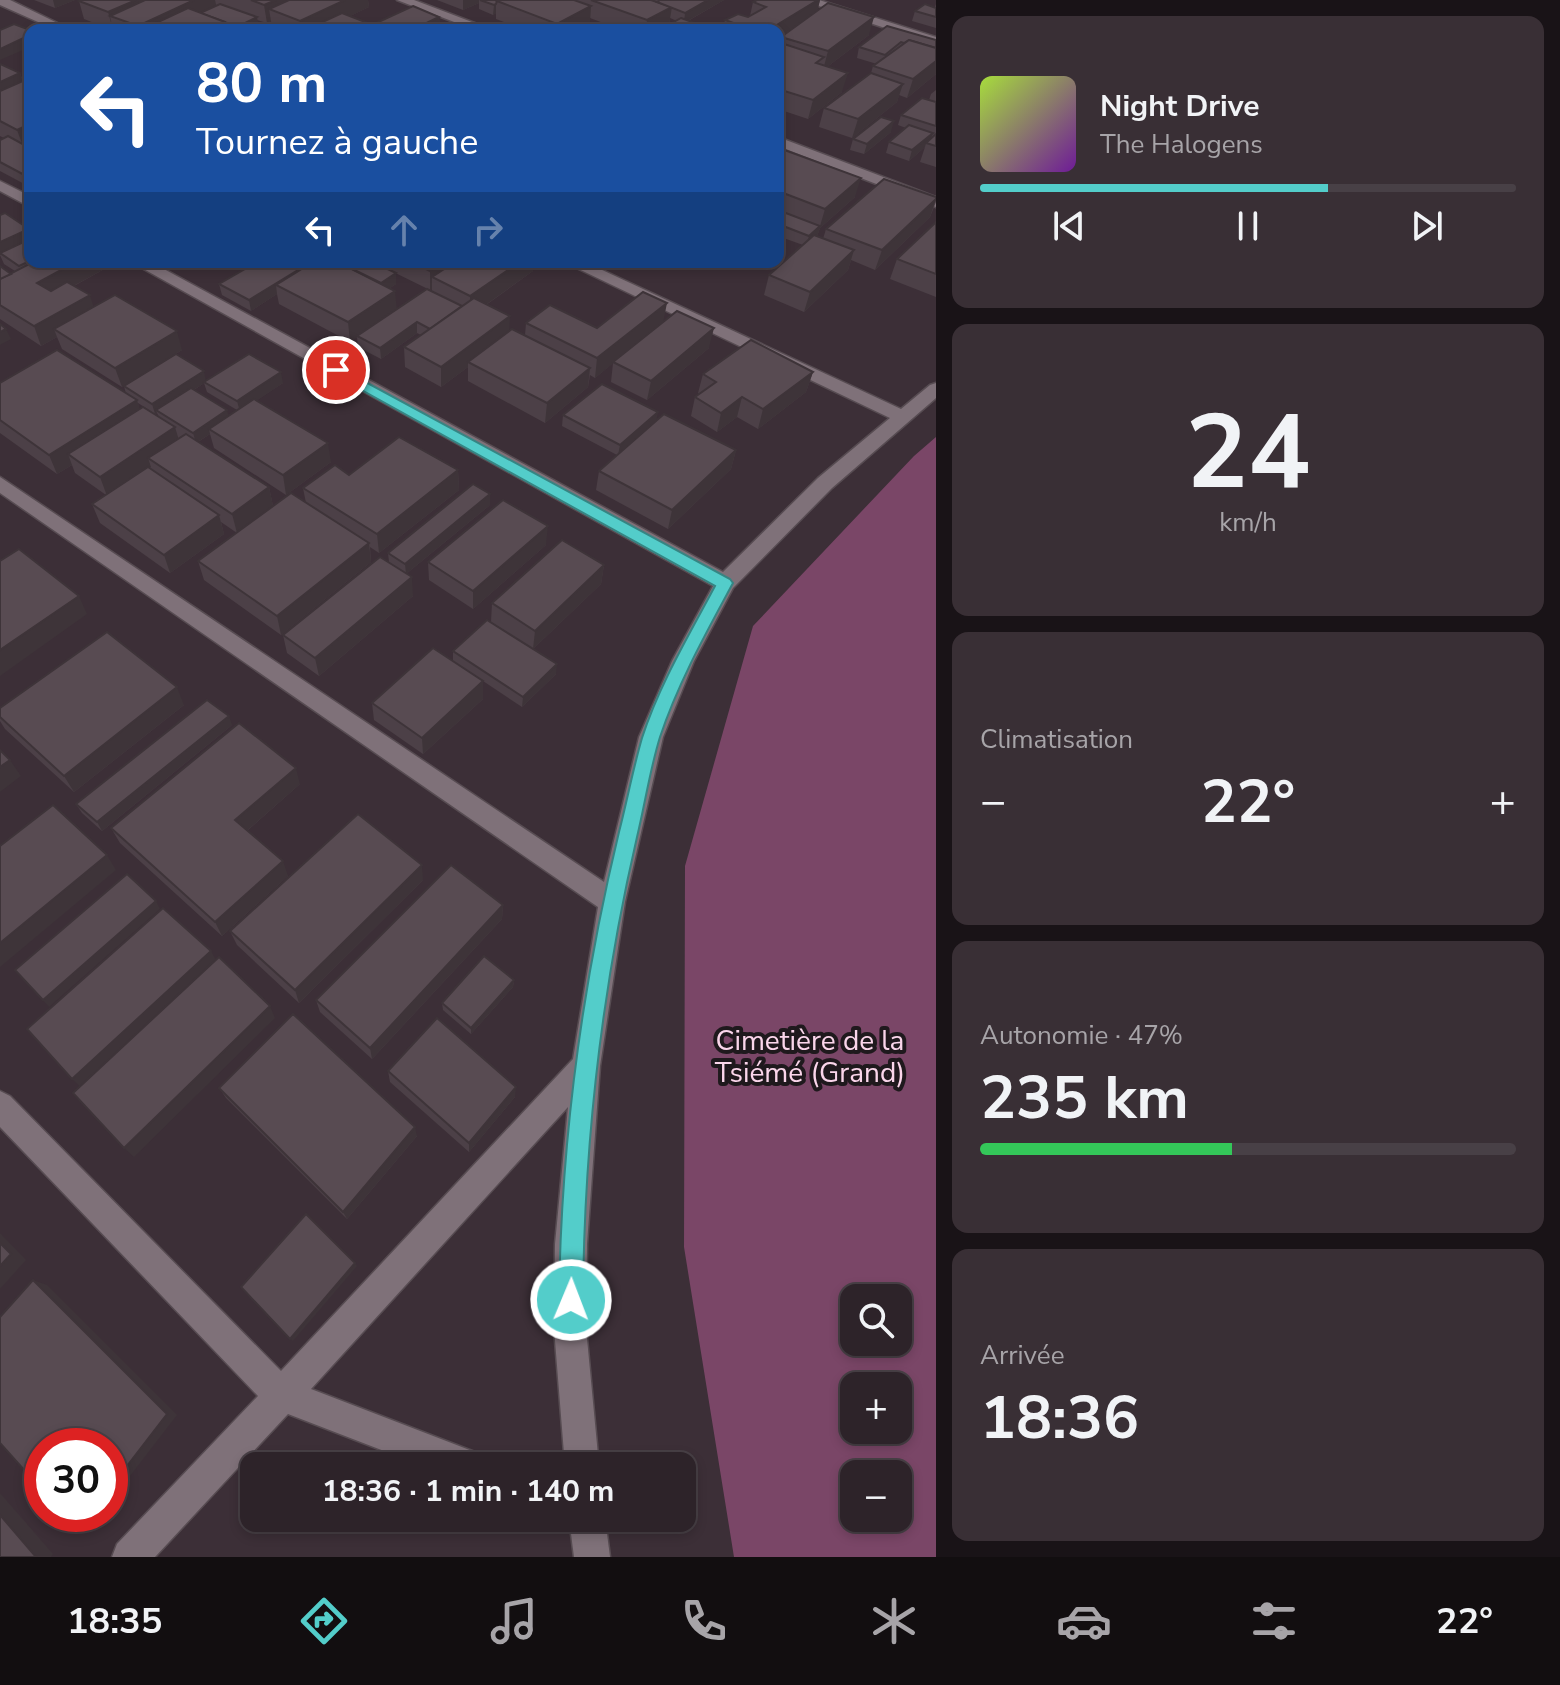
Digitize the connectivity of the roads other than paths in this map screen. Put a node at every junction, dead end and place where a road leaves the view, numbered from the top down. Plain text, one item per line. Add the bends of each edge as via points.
1 (0, 0) edge
2 (403, 0) edge
3 (807, 0) edge
4 (53, 24) edge
5 (470, 24) edge
6 (936, 41) edge
7 (784, 143) edge
8 (0, 185) edge
9 (24, 199) edge
10 (936, 202) edge
11 (150, 268) edge
12 (585, 268) edge
13 (936, 389) edge
14 (903, 417) junction
15 (0, 484) edge
16 (725, 583) junction
17 (612, 902) junction
18 (586, 1066) junction
19 (0, 1106) edge
20 (280, 1394) junction
21 (431, 1452) edge
22 (581, 1452) edge
23 (589, 1532) edge
24 (130, 1557) edge
25 (592, 1557) edge

1 - 4 street
2 - 5 street
3 - 6 street
7 - 10 street
8 - 9 street
11 - 16 street
12 - 14 street
13 - 14 street
14 - 16 street via 825,483
15 - 17 street
16 - 17 street via 683,661 651,737
17 - 18 street
18 - 20 street
18 - 22 street via 570,1328
19 - 20 street
20 - 21 street
20 - 24 street
23 - 25 street

